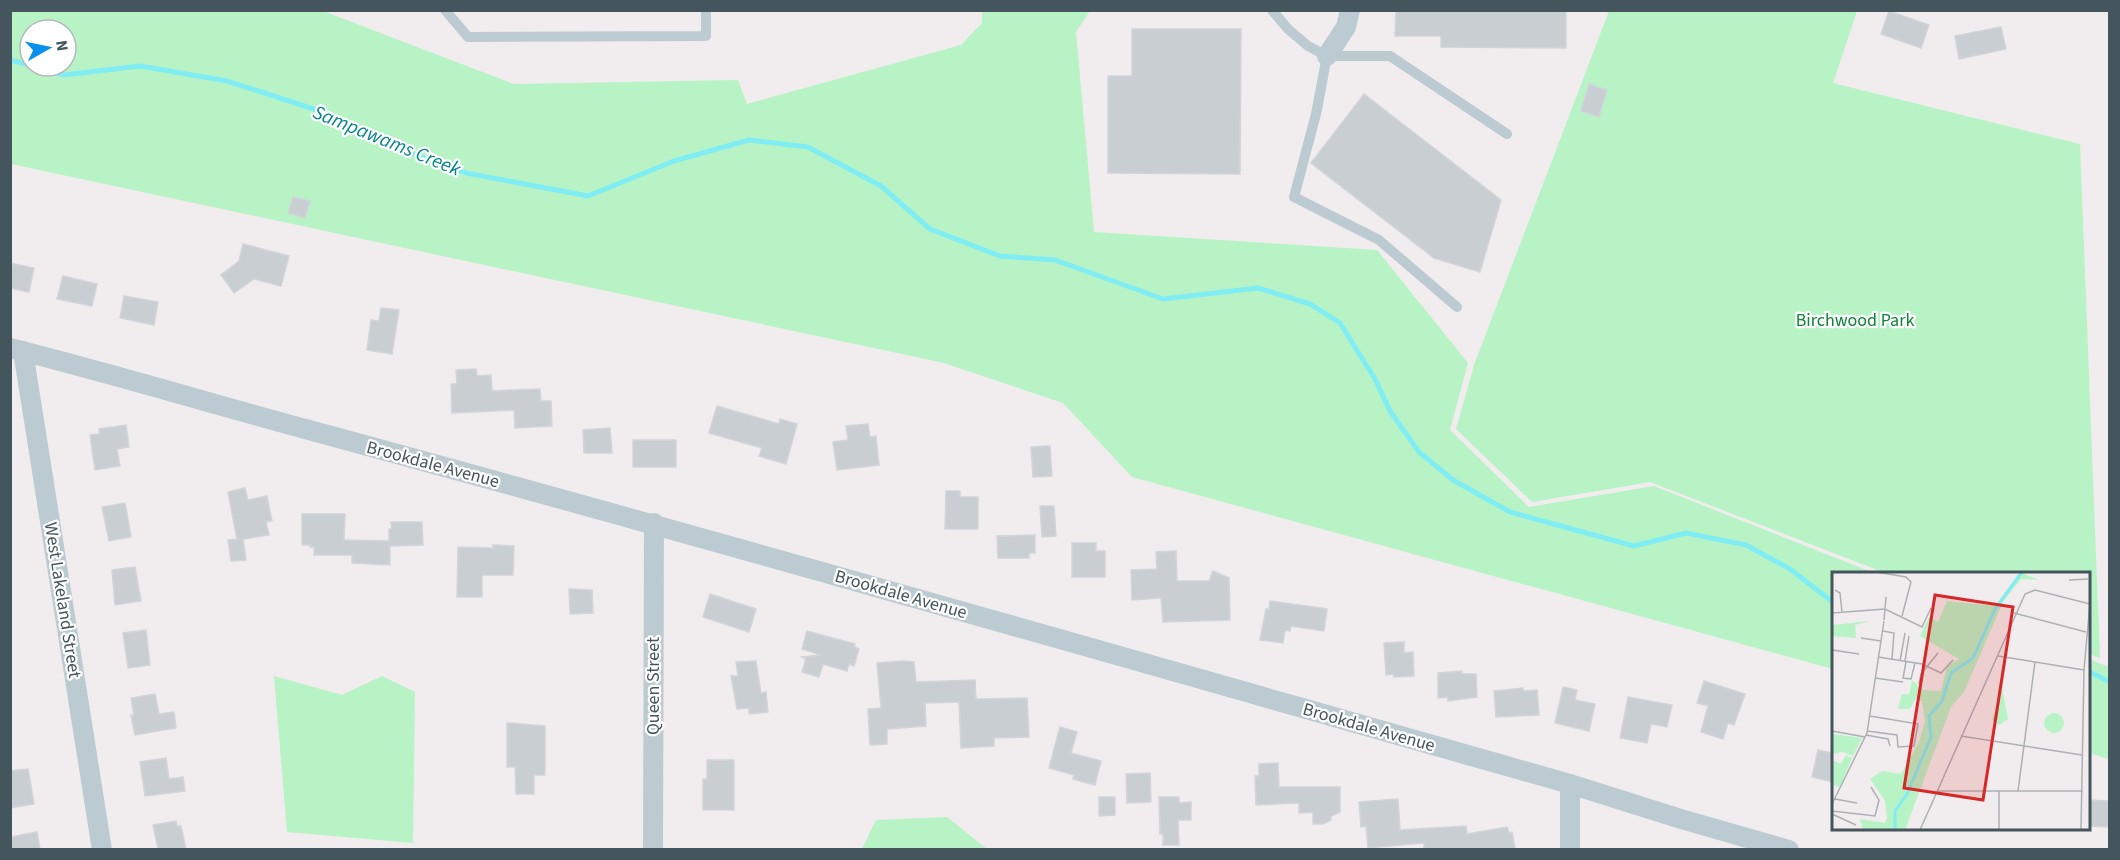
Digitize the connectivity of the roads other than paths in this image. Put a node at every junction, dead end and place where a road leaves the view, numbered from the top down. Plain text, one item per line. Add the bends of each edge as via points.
1 (445, 10) edge
2 (706, 10) edge
3 (1272, 10) edge
4 (1350, 10) edge
5 (1327, 56) junction
6 (1507, 134) dead end
7 (1457, 307) dead end
8 (17, 350) edge
9 (654, 524) junction
10 (1570, 784) junction
11 (102, 849) edge
12 (653, 849) edge
13 (1570, 849) edge
14 (1789, 849) edge

1 - 2 lane via 468,37 504,37 706,36
3 - 5 lane via 1308,46
4 - 5 street via 1346,27
5 - 6 lane via 1390,56
5 - 7 lane via 1294,197 1379,240
8 - 9 street, Brookdale Avenue
8 - 11 street, West Lakeland Street
9 - 10 street, Brookdale Avenue
9 - 12 street, Queen Street
10 - 13 street
10 - 14 street, Brookdale Avenue

